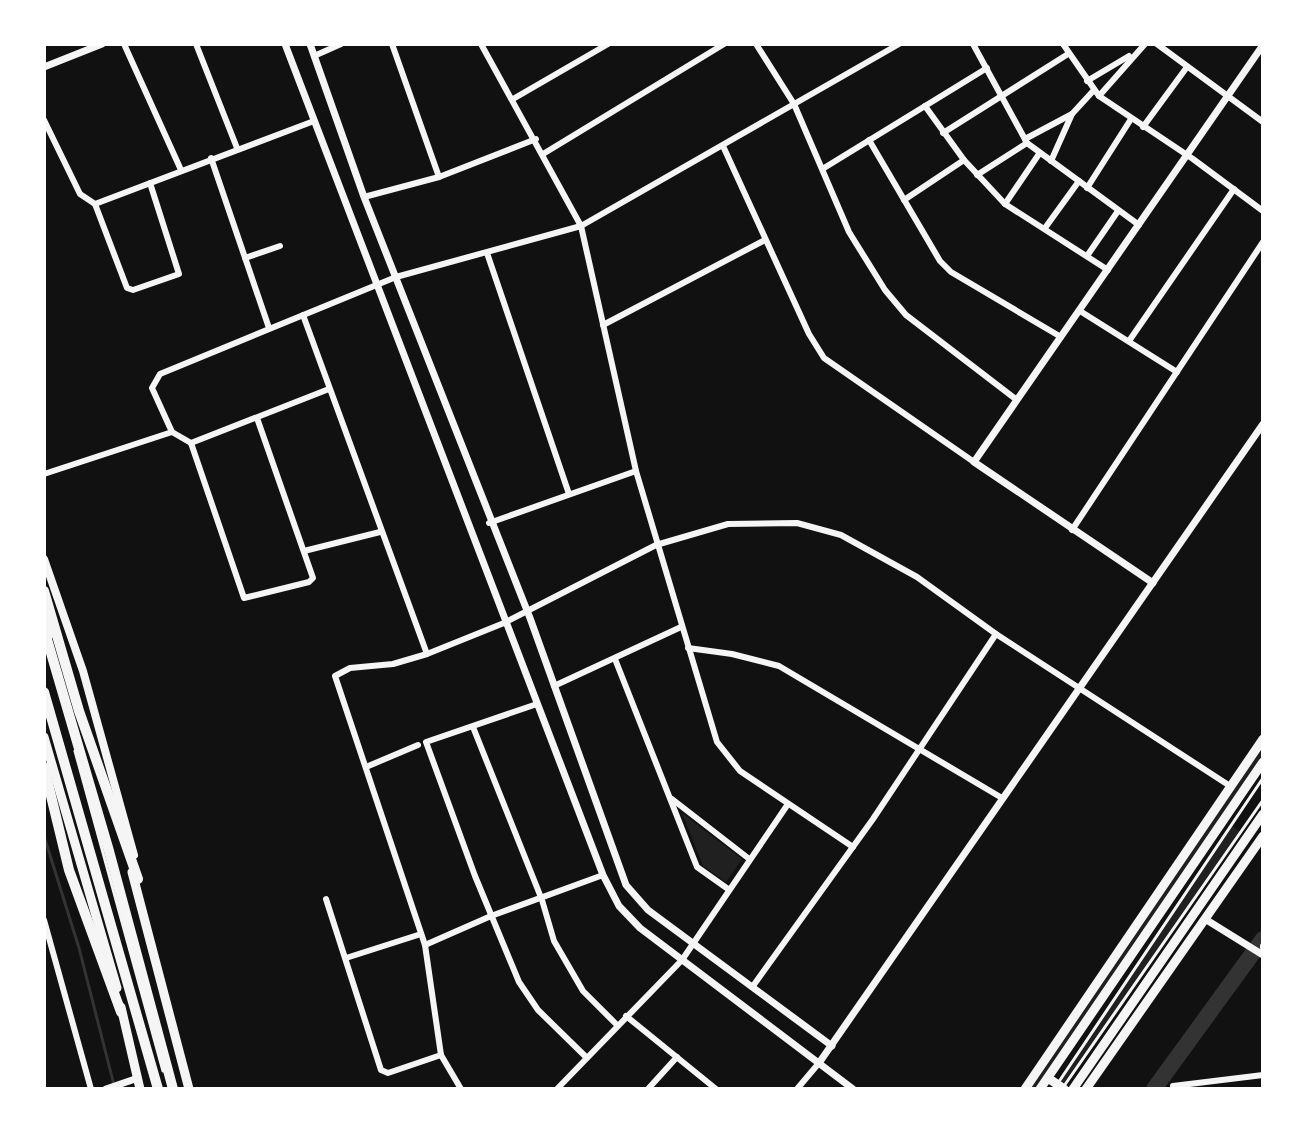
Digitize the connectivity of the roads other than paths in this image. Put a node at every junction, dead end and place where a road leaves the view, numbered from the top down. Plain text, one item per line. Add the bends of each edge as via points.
1 (102, 44) edge
2 (124, 44) edge
3 (196, 44) edge
4 (285, 44) edge
5 (310, 44) edge
6 (341, 44) edge
7 (392, 44) edge
8 (608, 44) edge
9 (724, 44) edge
10 (756, 44) edge
11 (899, 44) edge
12 (973, 44) edge
13 (1063, 44) edge
14 (1145, 44) edge
15 (1157, 44) edge
16 (483, 45) edge
17 (1263, 45) edge
18 (1068, 54) junction
19 (1133, 54) junction
20 (314, 56) junction
21 (44, 67) edge
22 (1187, 67) junction
23 (987, 68) junction
24 (1087, 81) junction
25 (1096, 93) junction
26 (1002, 96) junction
27 (1227, 98) junction
28 (513, 99) junction
29 (794, 104) junction
30 (925, 106) junction
31 (1072, 114) junction
32 (1131, 119) junction
33 (44, 120) edge
34 (314, 121) junction
35 (1263, 122) edge
36 (1143, 127) junction
37 (943, 133) junction
38 (536, 139) junction
39 (869, 140) junction
40 (1026, 141) junction
41 (723, 146) junction
42 (237, 148) junction
43 (543, 154) junction
44 (1039, 154) junction
45 (1188, 155) junction
46 (211, 158) junction
47 (964, 160) junction
48 (1051, 161) junction
49 (824, 168) junction
50 (181, 170) junction
51 (977, 175) junction
52 (439, 177) junction
53 (1079, 181) junction
54 (150, 183) junction
55 (1087, 188) junction
56 (1234, 189) junction
57 (364, 197) junction
58 (904, 200) junction
59 (95, 204) junction
60 (1005, 204) junction
61 (1118, 211) junction
62 (1263, 211) edge
63 (1139, 225) junction
64 (581, 226) junction
65 (1045, 228) junction
66 (765, 240) junction
67 (1263, 242) edge
68 (280, 246) dead end
69 (487, 253) junction
70 (1087, 256) junction
71 (245, 258) junction
72 (1108, 270) junction
73 (395, 278) junction
74 (379, 284) junction
75 (1080, 311) junction
76 (303, 315) junction
77 (603, 325) junction
78 (269, 328) junction
79 (1061, 337) junction
80 (1129, 341) junction
81 (1177, 372) junction
82 (329, 389) junction
83 (1017, 400) junction
84 (257, 418) junction
85 (1263, 424) edge
86 (172, 432) junction
87 (191, 443) junction
88 (974, 462) junction
89 (636, 471) junction
90 (44, 474) edge
91 (569, 494) junction
92 (489, 523) junction
93 (1072, 530) junction
94 (380, 532) junction
95 (656, 545) junction
96 (304, 551) junction
97 (44, 559) edge
98 (1153, 583) junction
99 (44, 591) edge
100 (524, 613) junction
101 (44, 617) edge
102 (506, 622) junction
103 (681, 627) junction
104 (44, 629) edge
105 (996, 634) junction
106 (44, 643) edge
107 (688, 648) junction
108 (427, 654) junction
109 (615, 659) junction
110 (554, 686) junction
111 (1078, 687) junction
112 (44, 692) edge
113 (44, 700) edge
114 (537, 704) junction
115 (473, 727) junction
116 (44, 737) edge
117 (1263, 739) edge
118 (418, 745) dead end
119 (918, 749) junction
120 (1263, 762) edge
121 (44, 767) edge
122 (366, 767) junction
123 (1263, 778) edge
124 (1230, 786) junction
125 (671, 798) junction
126 (1002, 798) junction
127 (1263, 800) edge
128 (788, 804) junction
129 (1263, 814) edge
130 (1263, 836) edge
131 (853, 847) junction
132 (748, 858) junction
133 (603, 875) junction
134 (138, 879) junction
135 (728, 889) junction
136 (139, 892) junction
137 (326, 899) dead end
138 (542, 900) junction
139 (1149, 907) junction
140 (491, 916) junction
141 (1205, 919) junction
142 (44, 920) edge
143 (1151, 930) junction
144 (421, 934) junction
145 (693, 944) junction
146 (425, 945) junction
147 (1262, 951) edge
148 (346, 958) junction
149 (683, 958) junction
150 (1175, 964) junction
151 (1155, 971) junction
152 (753, 986) junction
153 (121, 1012) junction
154 (626, 1016) junction
155 (617, 1025) junction
156 (441, 1055) junction
157 (825, 1055) junction
158 (586, 1057) junction
159 (677, 1057) junction
160 (1263, 1075) edge
161 (1048, 1078) junction
162 (136, 1083) edge
163 (1217, 1085) edge
164 (1173, 1086) dead end
165 (1060, 1088) edge
166 (91, 1089) edge
167 (106, 1089) edge
168 (158, 1089) edge
169 (170, 1089) edge
170 (189, 1089) edge
171 (461, 1089) edge
172 (557, 1089) edge
173 (648, 1089) edge
174 (716, 1089) edge
175 (797, 1089) edge
176 (853, 1089) edge
177 (1025, 1089) edge
178 (1040, 1089) edge
179 (1073, 1089) edge
180 (1086, 1089) edge

1 - 21 street
2 - 50 street
3 - 42 street
4 - 34 street
5 - 20 street
6 - 20 street
7 - 52 street
8 - 28 street
9 - 43 street
10 - 29 street
11 - 29 street
12 - 23 street
13 - 18 street
14 - 19 street
15 - 22 street
16 - 28 street
17 - 27 street
18 - 24 street
18 - 26 street
19 - 24 street
19 - 25 street
20 - 57 street
22 - 27 street
22 - 36 street
23 - 26 street
23 - 30 street
24 - 25 street
25 - 31 street
25 - 32 street
26 - 37 street
26 - 40 street
27 - 35 street
27 - 45 street
28 - 38 street
29 - 41 street
29 - 49 street
30 - 37 street
30 - 39 street
31 - 40 street
31 - 48 street
32 - 36 street
32 - 55 street
33 - 59 street via 80,194
34 - 42 street
34 - 74 street
36 - 45 street
37 - 47 street
38 - 43 street
38 - 52 street
39 - 49 street
39 - 58 street
40 - 44 street
40 - 51 street
41 - 64 street
41 - 66 street
42 - 46 street
43 - 64 street
44 - 48 street
44 - 60 street
45 - 56 street
45 - 63 street
46 - 50 street
46 - 71 street
47 - 51 street
47 - 58 street
48 - 53 street
49 - 83 street via 849,232 892,299
50 - 54 street
51 - 60 street
52 - 57 street
53 - 55 street
53 - 65 street
54 - 59 street
54 - 59 street via 180,272 133,290 127,288
55 - 61 street
56 - 62 street
56 - 80 street
57 - 73 street
58 - 79 street via 951,272
60 - 65 street
61 - 63 street
61 - 70 street
63 - 72 street
64 - 69 street
64 - 77 street
65 - 70 street
66 - 77 street
66 - 88 street via 824,358
67 - 81 street
68 - 71 street
69 - 73 street
69 - 91 street
70 - 72 street
71 - 78 street
72 - 75 street
73 - 74 street
73 - 92 street
74 - 76 street
74 - 102 street
75 - 79 street
75 - 80 street
76 - 78 street
76 - 82 street
77 - 89 street
78 - 86 street via 156,376 152,388
79 - 83 street
80 - 81 street
81 - 93 street
82 - 84 street
82 - 94 street
83 - 88 street
84 - 87 street
84 - 96 street
85 - 98 street
86 - 87 street
86 - 90 street
87 - 96 street via 244,598 309,582 313,578
88 - 93 street
89 - 91 street
89 - 95 street
91 - 92 street
92 - 100 street
93 - 98 street
94 - 96 street
94 - 108 street
95 - 100 street
95 - 103 street
95 - 105 street via 728,524 775,521 827,530 917,577
97 - 134 main road via 83,671
98 - 111 street
99 - 134 highway
100 - 102 street
100 - 110 street
101 - 136 main road
102 - 108 street
102 - 114 street
103 - 107 street
103 - 109 street
104 - 169 highway
105 - 111 street
105 - 119 street
106 - 169 lane
107 - 119 street via 779,666
107 - 128 street via 724,754
108 - 122 street via 350,668 335,676
109 - 110 street
109 - 125 street
110 - 145 street via 626,885 648,910
111 - 124 street
111 - 126 street
112 - 168 highway
113 - 168 lane
114 - 115 street
114 - 133 street
115 - 138 street
115 - 140 street via 426,742
116 - 153 main road
117 - 124 main road
118 - 122 street
119 - 126 street
119 - 131 street
120 - 143 main road
121 - 153 highway via 69,870
122 - 144 street
123 - 165 lane
124 - 139 main road
125 - 132 street
125 - 135 street via 697,867
126 - 157 street
127 - 165 lane
128 - 131 street
128 - 132 street
129 - 151 main road
130 - 141 main road
131 - 152 street
132 - 135 street
133 - 138 street
133 - 149 street via 619,906 640,928
134 - 136 main road
135 - 145 street
136 - 170 main road
137 - 148 street
138 - 140 street
138 - 155 street via 566,963 583,991
139 - 143 main road
139 - 177 main road
140 - 146 street
140 - 158 street via 526,994
141 - 147 street
141 - 150 main road
142 - 166 street
143 - 161 main road
144 - 146 street
144 - 148 street
145 - 149 street
145 - 152 street
146 - 156 street
148 - 156 street via 381,1070 388,1073
149 - 154 street
149 - 157 street
150 - 151 main road
150 - 180 main road
151 - 179 main road
152 - 157 street
153 - 162 main road
154 - 155 street
154 - 159 street
155 - 158 street
156 - 171 street
157 - 175 street
157 - 176 street
158 - 172 street
159 - 173 street
159 - 174 street
160 - 163 street
161 - 165 main road
161 - 178 main road
162 - 167 street
163 - 164 street

